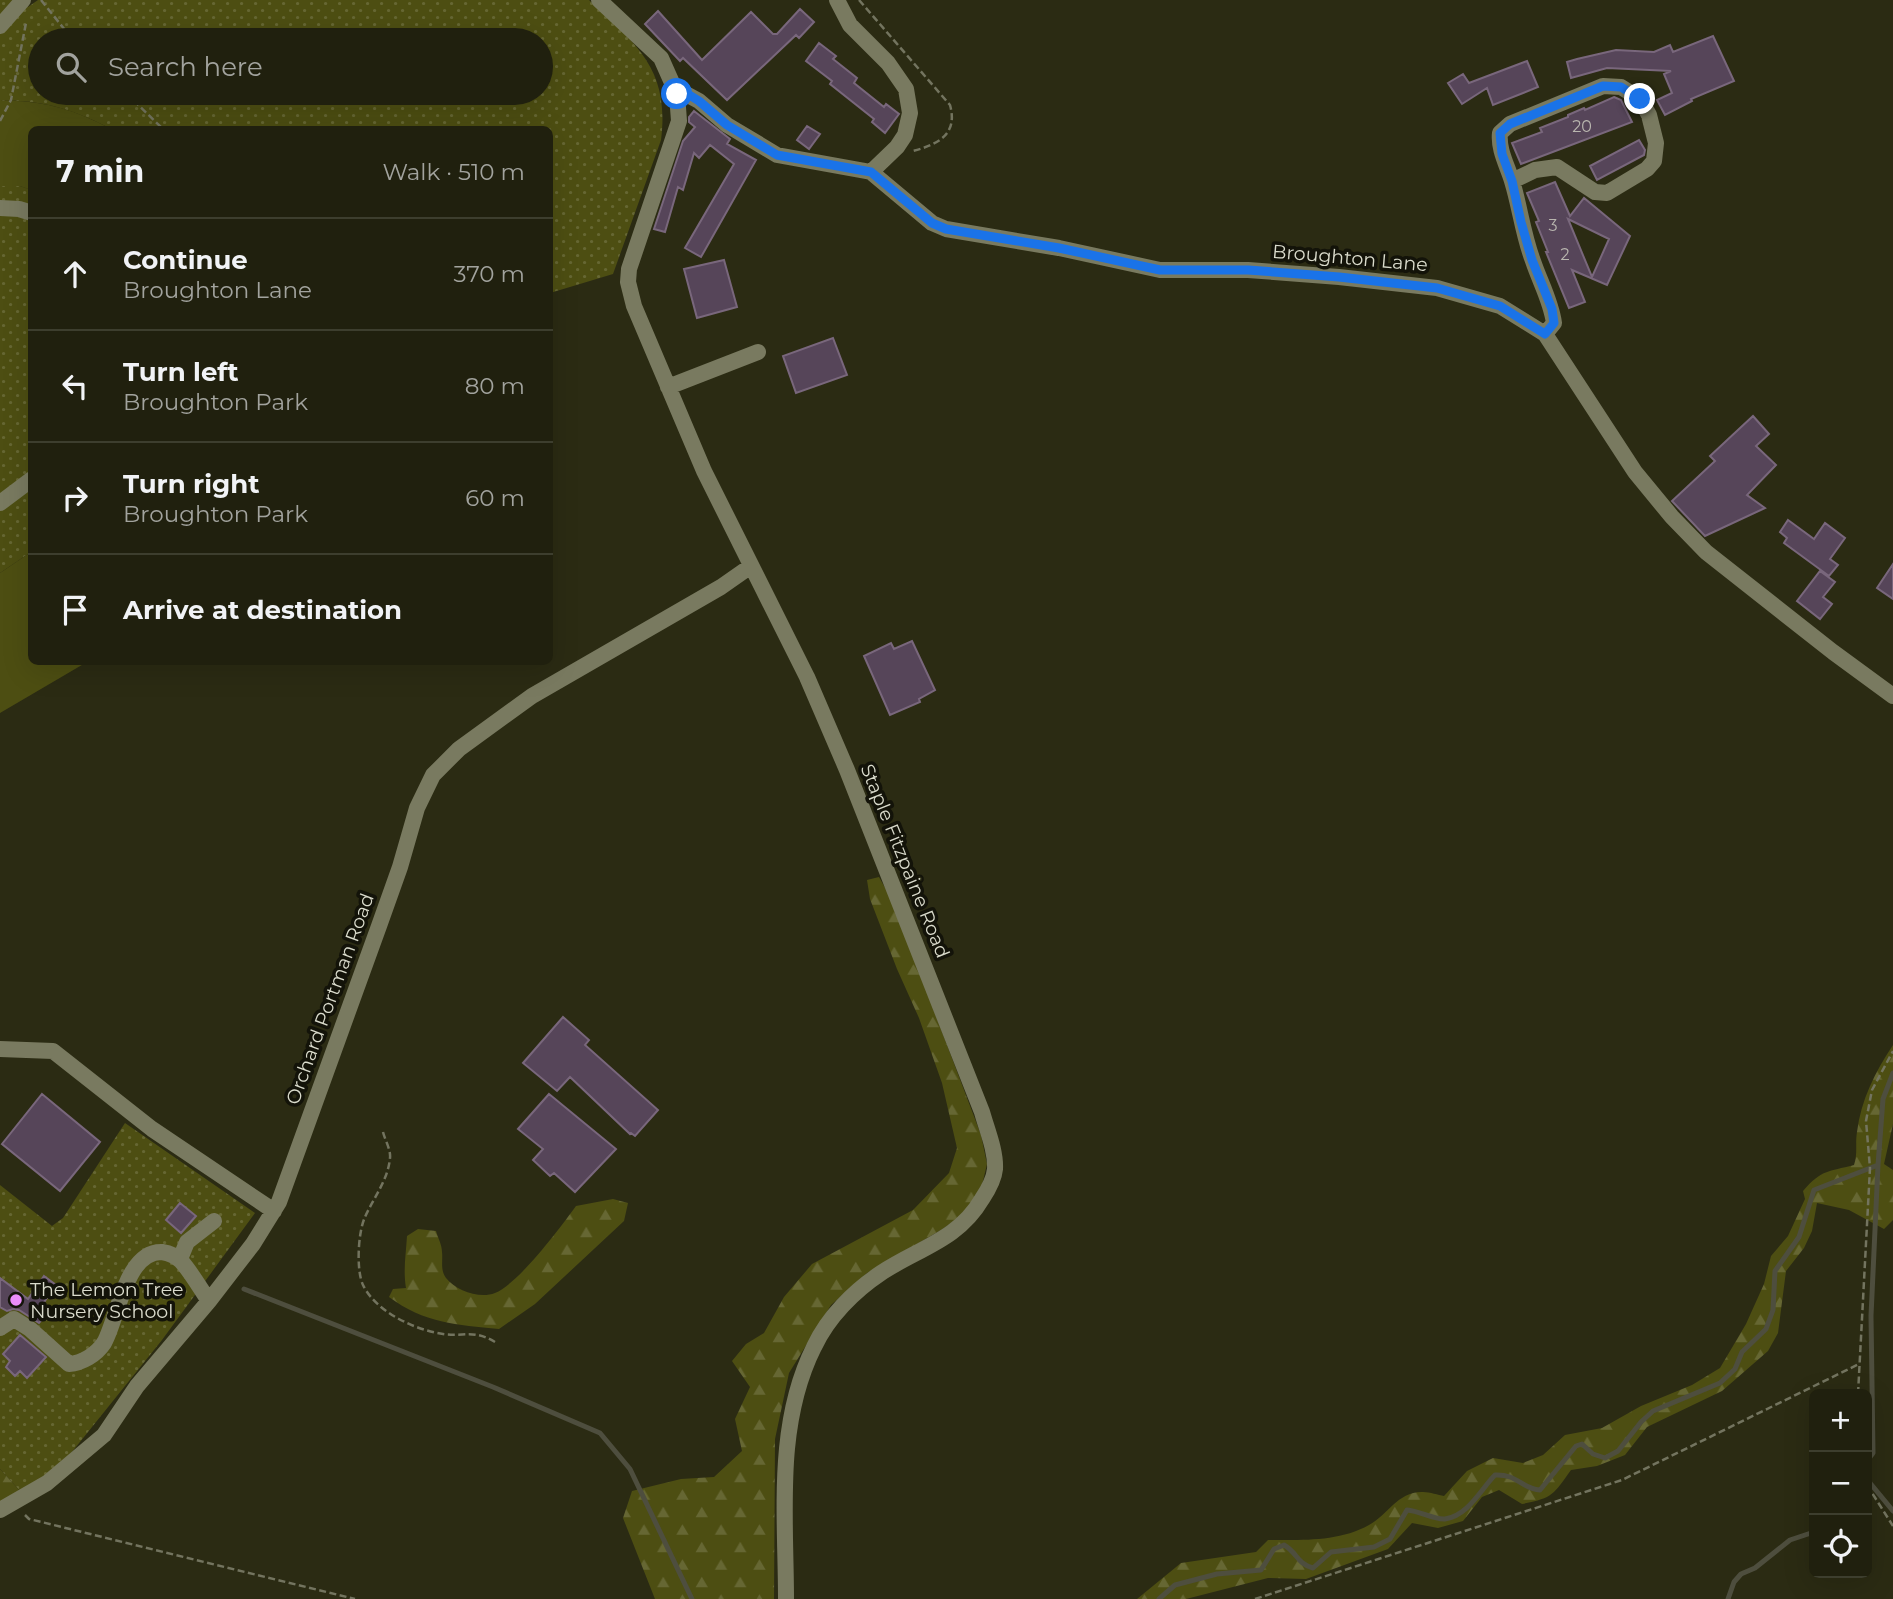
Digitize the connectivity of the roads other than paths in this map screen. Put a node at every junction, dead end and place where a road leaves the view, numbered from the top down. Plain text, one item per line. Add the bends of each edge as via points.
1 (599, 0) edge
2 (837, 0) edge
3 (25, 6) edge
4 (0, 26) edge
5 (677, 94) junction
6 (871, 172) junction
7 (1512, 181) junction
8 (0, 208) edge
9 (28, 212) edge
10 (1545, 334) junction
11 (758, 352) dead end
12 (668, 387) junction
13 (28, 482) edge
14 (0, 503) edge
15 (751, 566) junction
16 (1893, 696) edge
17 (0, 1049) edge
18 (274, 1210) junction
19 (214, 1221) dead end
20 (180, 1259) junction
21 (209, 1301) junction
22 (0, 1328) edge
23 (0, 1490) edge
24 (6, 1507) edge
25 (786, 1599) edge

1 - 5 street via 661,58
2 - 6 street via 850,25 888,63 906,89 910,113 905,135
3 - 4 street
5 - 6 street, Broughton Lane via 686,93 777,155
5 - 12 street, Staple Fitzpaine Road via 678,121 634,250 628,282
6 - 10 street, Broughton Lane via 932,223 946,229 1160,270 1248,270 1437,288 1500,306
7 - 7 street via 1500,138 1510,124 1603,86 1629,92 1640,99 1649,115 1656,143 1654,161 1607,193 1595,192 1557,167 1535,170
7 - 10 street via 1532,260 1552,309 1554,323
8 - 9 street
10 - 16 street, Broughton Lane via 1635,472 1672,517 1706,552
11 - 12 street
12 - 15 street, Staple Fitzpaine Road
13 - 14 street
15 - 18 street, Orchard Portman Road via 524,701 458,749 433,775 417,808 367,961
15 - 25 street, Staple Fitzpaine Road via 807,677 846,770 982,1112 995,1169 984,1196 961,1226 881,1273 849,1298 814,1347 795,1399 788,1441
17 - 18 street via 53,1051 152,1129
18 - 21 street, Orchard Portman Road
19 - 20 street via 187,1242
20 - 21 street
20 - 22 street via 166,1252 143,1258 116,1305 103,1343 82,1363 69,1364 14,1319
21 - 24 street, Orchard Portman Road via 137,1387 104,1435 47,1483
23 - 24 street

